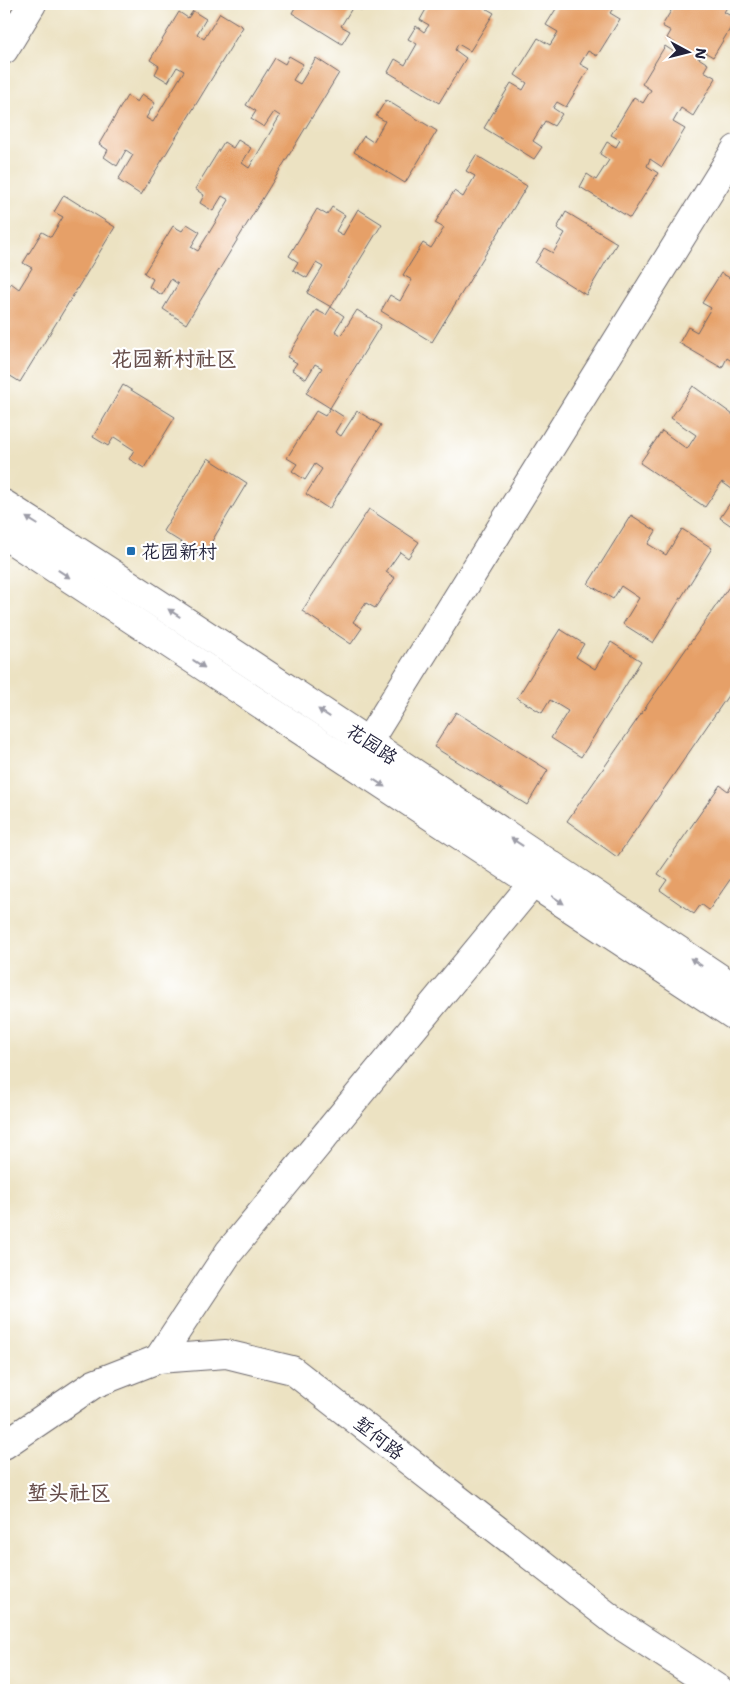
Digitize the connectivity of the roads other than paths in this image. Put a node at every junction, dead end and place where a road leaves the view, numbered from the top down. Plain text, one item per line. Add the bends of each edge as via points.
1 (32, 4) edge
2 (4, 50) edge
3 (736, 149) edge
4 (4, 504) edge
5 (4, 535) edge
6 (368, 742) junction
7 (352, 765) junction
8 (541, 873) junction
9 (736, 989) edge
10 (736, 1016) edge
11 (158, 1359) junction
12 (4, 1445) edge
13 (720, 1690) edge

1 - 2 street
3 - 6 street
6 -> 4 street, 花园路
5 -> 7 street, 花园路
6 - 7 street
8 -> 6 street, 花园路
7 -> 8 street, 花园路
9 -> 8 street, 花园路
8 -> 10 street, 花园路
8 - 11 street via 229,1252
11 - 12 street, 堑何路 via 94,1384
11 - 13 street, 堑何路 via 226,1354 292,1370 617,1623

